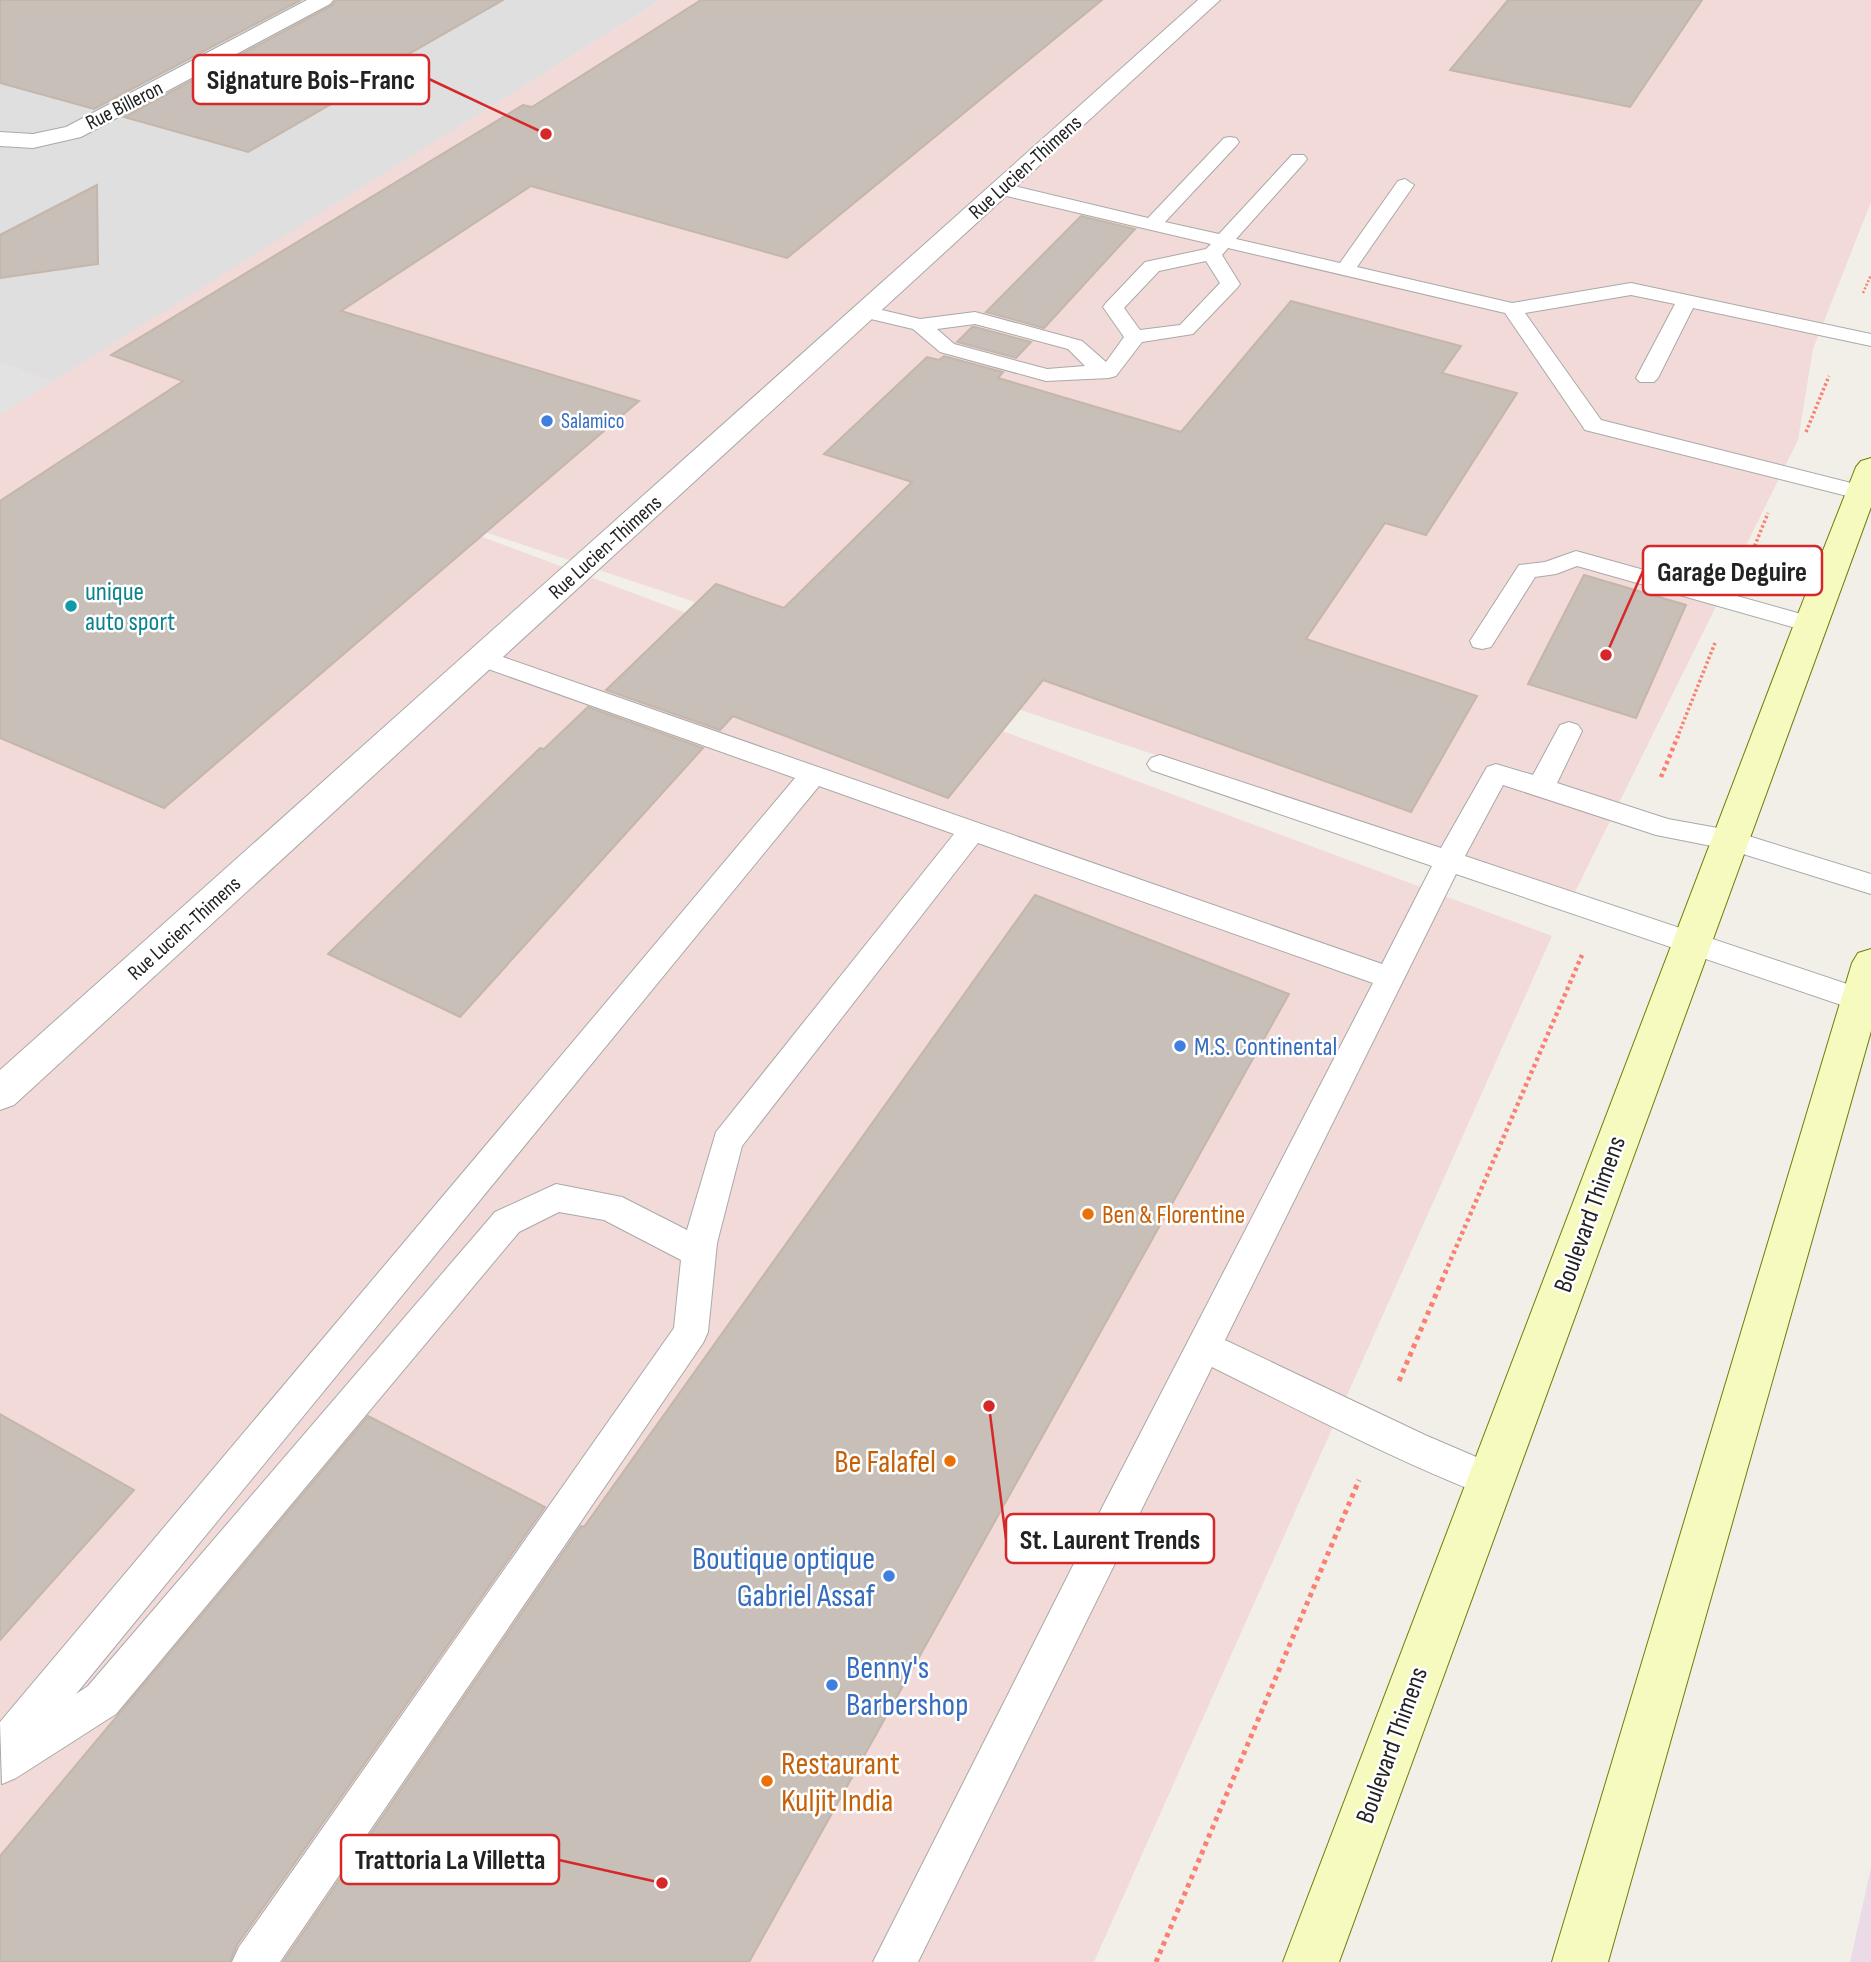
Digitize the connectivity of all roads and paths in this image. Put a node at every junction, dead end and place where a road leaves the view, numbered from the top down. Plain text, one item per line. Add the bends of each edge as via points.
1 (323, 0) edge
2 (1210, 0) edge
3 (0, 139) edge
4 (1230, 142) dead end
5 (1298, 159) dead end
6 (1405, 184) dead end
7 (1001, 189) junction
8 (1151, 226) junction
9 (1218, 249) junction
10 (1345, 270) junction
11 (1688, 299) junction
12 (1512, 309) junction
13 (865, 312) junction
14 (920, 325) junction
15 (1135, 337) junction
16 (1871, 340) edge
17 (1833, 365) dead end
18 (1103, 371) junction
19 (1647, 377) dead end
20 (1805, 435) dead end
21 (1868, 485) edge
22 (1769, 513) dead end
23 (1745, 571) dead end
24 (1810, 624) junction
25 (1719, 634) dead end
26 (1482, 641) dead end
27 (483, 658) junction
28 (1569, 731) dead end
29 (1160, 764) dead end
30 (813, 775) junction
31 (1660, 780) dead end
32 (1541, 787) junction
33 (972, 831) junction
34 (1729, 840) junction
35 (1449, 860) junction
36 (1871, 884) edge
37 (1690, 942) junction
38 (1586, 946) dead end
39 (1390, 978) junction
40 (1866, 982) edge
41 (0, 1094) edge
42 (699, 1253) junction
43 (1203, 1346) junction
44 (1402, 1373) dead end
45 (1489, 1480) junction
46 (1355, 1490) dead end
47 (0, 1754) edge
48 (0, 1765) edge
49 (254, 1962) edge
50 (895, 1962) edge
51 (1156, 1962) edge
52 (1311, 1962) edge
53 (1580, 1962) edge

1 - 3 street, Rue Billeron via 97,120 59,136 33,141
2 - 7 street, Rue Lucien-Thimens
4 - 8 lane
5 - 9 lane
6 - 10 lane
7 - 8 lane
7 - 13 street, Rue Lucien-Thimens
8 - 9 lane
9 - 10 lane
9 - 15 lane via 1230,284 1186,330
9 - 15 lane via 1152,266 1113,307
10 - 12 lane
11 - 12 lane via 1631,289
11 - 16 lane
11 - 19 lane
12 - 21 lane via 1593,425
13 - 14 lane
13 - 27 street, Rue Lucien-Thimens
14 - 18 lane via 947,348 1046,375
14 - 18 lane via 975,318 1075,345
15 - 18 lane via 1109,372
17 - 20 path
21 - 24 street, Boulevard Thimens
22 - 23 path
24 - 26 lane via 1576,558 1548,569 1527,570
24 - 34 street, Boulevard Thimens
25 - 31 path
27 - 30 lane
27 - 41 street, Rue Lucien-Thimens
28 - 32 lane
29 - 35 lane
30 - 33 lane
30 - 47 lane
32 - 34 lane via 1666,828
32 - 35 lane via 1496,773
33 - 39 lane
33 - 42 lane via 727,1141
34 - 36 lane
34 - 37 street, Boulevard Thimens
35 - 37 lane
35 - 39 lane
37 - 40 lane
37 - 45 street, Boulevard Thimens
38 - 44 path
39 - 43 lane
40 - 53 street
42 - 48 lane via 610,1207 583,1202 556,1198 508,1222 102,1700
42 - 49 lane via 691,1332
43 - 45 lane
43 - 50 lane
45 - 52 street, Boulevard Thimens
46 - 51 path

